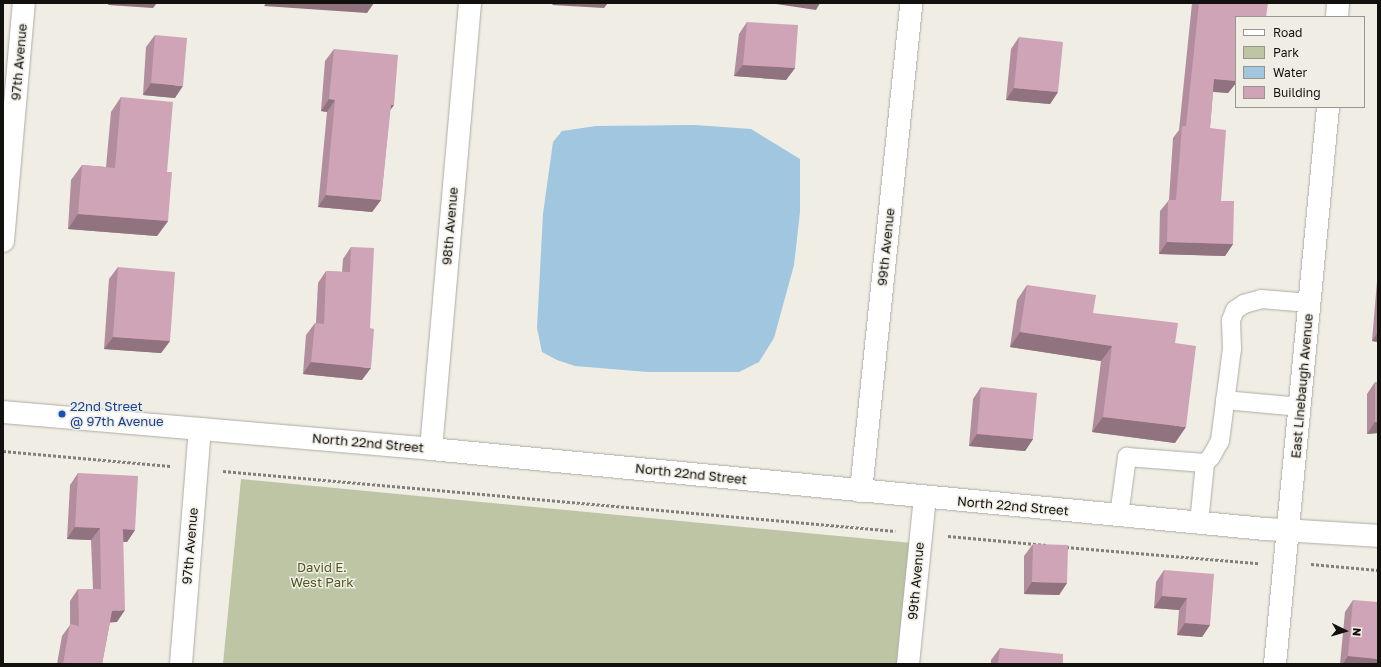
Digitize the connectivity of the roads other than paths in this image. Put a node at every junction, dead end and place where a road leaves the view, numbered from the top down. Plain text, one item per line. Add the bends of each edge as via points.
1 (24, 3) edge
2 (470, 3) edge
3 (910, 3) edge
4 (1338, 3) edge
5 (1337, 16) edge
6 (1328, 108) edge
7 (3, 242) edge
8 (1310, 303) junction
9 (1225, 400) junction
10 (1300, 407) junction
11 (3, 412) edge
12 (200, 429) junction
13 (431, 449) junction
14 (1205, 463) junction
15 (861, 491) junction
16 (925, 498) junction
17 (1119, 515) junction
18 (1199, 523) junction
19 (1288, 531) junction
20 (1378, 536) edge
21 (180, 664) edge
22 (908, 664) edge
23 (1275, 664) edge

1 - 7 street, 97th Avenue
2 - 13 street, 98th Avenue
3 - 15 street, 99th Avenue
4 - 5 street
6 - 8 street, East Linebaugh Avenue
8 - 9 lane via 1261,299 1235,310 1231,320 1232,348
8 - 10 street, East Linebaugh Avenue
9 - 10 lane
9 - 14 lane via 1220,441
10 - 19 street, East Linebaugh Avenue
11 - 12 street, North 22nd Street
12 - 13 street, North 22nd Street
12 - 21 street, 97th Avenue
13 - 15 street, North 22nd Street
14 - 17 lane via 1127,457
14 - 18 lane
15 - 16 street, North 22nd Street
16 - 17 street, North 22nd Street
16 - 22 street, 99th Avenue
17 - 18 street, North 22nd Street
18 - 19 street, North 22nd Street
19 - 20 street, North 22nd Street
19 - 23 street, East Linebaugh Avenue

